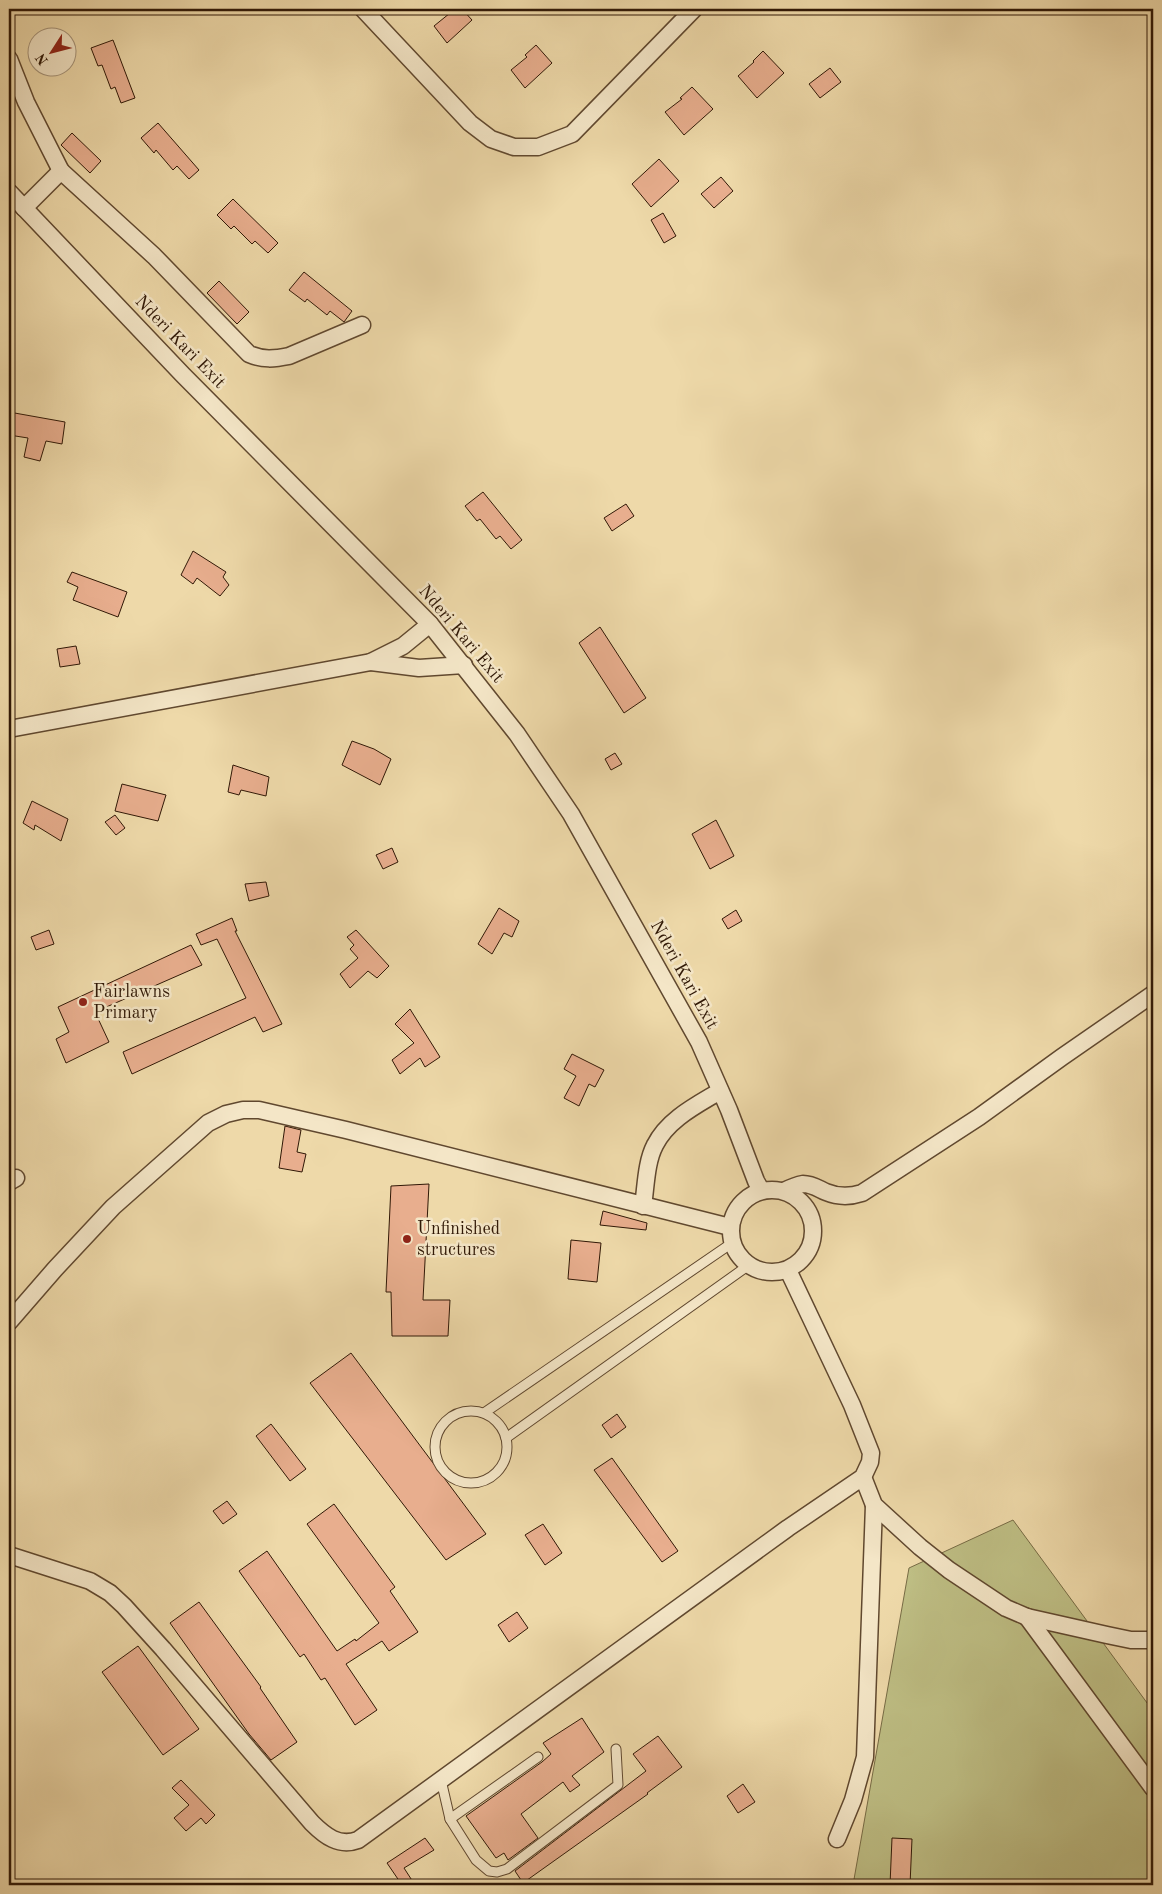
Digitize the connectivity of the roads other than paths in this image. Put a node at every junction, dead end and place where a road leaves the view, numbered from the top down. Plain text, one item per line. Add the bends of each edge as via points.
1 (363, 9) edge
2 (694, 9) edge
3 (9, 59) edge
4 (61, 171) junction
5 (9, 192) edge
6 (24, 208) junction
7 (362, 325) dead end
8 (430, 624) junction
9 (371, 662) junction
10 (464, 665) junction
11 (9, 729) edge
12 (1153, 994) edge
13 (720, 1090) junction
14 (761, 1190) junction
15 (784, 1191) junction
16 (643, 1206) junction
17 (731, 1235) junction
18 (749, 1265) junction
19 (788, 1270) junction
20 (9, 1322) edge
21 (484, 1413) junction
22 (506, 1438) junction
23 (864, 1477) junction
24 (874, 1505) junction
25 (9, 1555) edge
26 (1027, 1617) junction
27 (1153, 1640) edge
28 (616, 1749) dead end
29 (538, 1757) dead end
30 (441, 1780) junction
31 (1153, 1788) edge
32 (450, 1818) junction
33 (837, 1839) dead end

1 - 2 street via 470,124 491,139 514,147 538,147 572,134
3 - 4 street via 26,102
4 - 6 street
4 - 7 street via 154,256 249,354 267,359 289,356
5 - 6 street, Nderi Kari Exit
6 - 8 street, Nderi Kari Exit via 183,375
8 - 9 street via 403,646
8 - 10 street, Nderi Kari Exit
9 - 10 street via 419,668
9 - 11 street
10 - 13 street, Nderi Kari Exit via 517,734 571,814 699,1042
12 - 15 street via 979,1117 862,1193 841,1196 804,1184
13 - 14 street, Nderi Kari Exit
13 - 16 street via 681,1116 660,1137 648,1168
14 - 15 street
14 - 17 street via 740,1204 733,1215
15 - 19 street via 801,1202 813,1228 805,1255
16 - 17 street
16 - 20 street via 346,1130 259,1110 243,1110 208,1123 113,1207
17 - 18 street via 739,1256
17 - 21 lane
18 - 19 street via 764,1272
18 - 22 lane
19 - 23 street via 852,1405 871,1453
21 - 22 lane via 502,1427
21 - 22 lane via 460,1412 441,1426 435,1450 444,1471 465,1483 489,1479 505,1462
23 - 24 street
23 - 30 street via 780,1534
24 - 26 street via 949,1570
24 - 33 street via 865,1757 853,1800
25 - 30 street via 90,1581 110,1593 163,1649 312,1823 332,1840 344,1843 358,1840
26 - 27 street via 1131,1640
26 - 31 street
28 - 32 lane via 618,1785 507,1869 497,1872 482,1866
29 - 32 lane
30 - 32 lane

